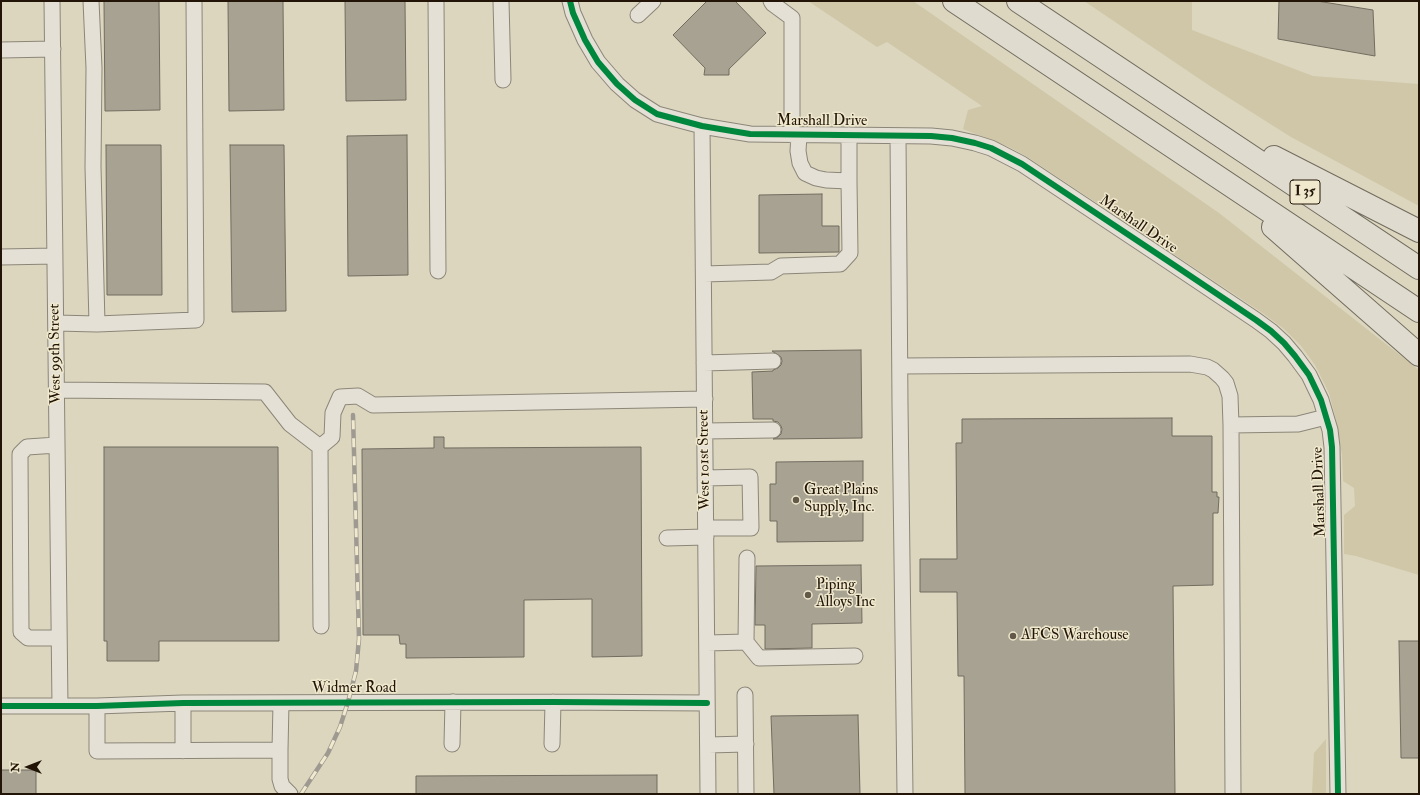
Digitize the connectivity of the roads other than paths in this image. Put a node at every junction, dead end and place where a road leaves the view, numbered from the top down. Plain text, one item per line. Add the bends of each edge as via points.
1 (52, 1) edge
2 (92, 1) edge
3 (194, 1) edge
4 (436, 1) edge
5 (501, 1) edge
6 (570, 1) edge
7 (653, 1) edge
8 (771, 1) edge
9 (954, 1) edge
10 (1018, 1) edge
11 (638, 15) dead end
12 (53, 49) junction
13 (1, 50) edge
14 (503, 80) dead end
15 (1191, 115) junction
16 (702, 126) junction
17 (795, 135) junction
18 (849, 135) junction
19 (898, 136) junction
20 (1213, 173) junction
21 (849, 180) junction
22 (1419, 231) edge
23 (55, 256) junction
24 (1, 257) edge
25 (1419, 268) edge
26 (438, 271) dead end
27 (704, 274) junction
28 (1419, 311) edge
29 (56, 323) junction
30 (97, 324) junction
31 (1419, 356) edge
32 (772, 361) dead end
33 (704, 363) junction
34 (900, 366) junction
35 (56, 390) junction
36 (705, 399) junction
37 (1326, 417) junction
38 (1231, 425) junction
39 (773, 430) dead end
40 (705, 431) junction
41 (57, 445) junction
42 (320, 447) junction
43 (705, 478) junction
44 (706, 532) junction
45 (667, 538) dead end
46 (747, 558) dead end
47 (322, 626) dead end
48 (60, 638) junction
49 (746, 642) junction
50 (707, 643) junction
51 (855, 656) dead end
52 (745, 695) dead end
53 (453, 702) junction
54 (553, 702) junction
55 (183, 703) junction
56 (281, 703) junction
57 (707, 703) junction
58 (1, 706) edge
59 (60, 706) junction
60 (97, 706) junction
61 (452, 744) dead end
62 (552, 744) dead end
63 (746, 744) junction
64 (708, 745) junction
65 (183, 750) junction
66 (280, 750) junction
67 (290, 794) edge
68 (708, 794) edge
69 (746, 794) edge
70 (905, 794) edge
71 (1234, 794) edge
72 (1338, 794) edge

1 - 12 street, West 99th Street
2 - 30 street
3 - 30 street via 196,320
4 - 26 street
5 - 14 street
6 - 16 street, Marshall Drive via 584,40 617,84 657,114
7 - 11 street
8 - 17 street via 792,18
9 - 20 highway, I 35
10 - 15 highway, I 35
12 - 13 street
12 - 23 street, West 99th Street
15 - 22 highway
15 - 25 highway, I 35
16 - 17 street, Marshall Drive via 750,134
16 - 27 street, West 101st Street
17 - 18 street, Marshall Drive
17 - 21 street via 800,163 805,173 821,179
18 - 19 street, Marshall Drive
18 - 21 street
19 - 34 street
19 - 37 street, Marshall Drive via 952,138 975,143 1022,164 1271,331 1309,375
20 - 28 highway, I 35
20 - 31 highway
21 - 27 street via 850,254 840,264 781,266 771,272
23 - 24 street
23 - 29 street, West 99th Street
27 - 33 street, West 101st Street
29 - 30 street
29 - 35 street, West 99th Street
32 - 33 street
33 - 36 street, West 101st Street
34 - 38 street via 1201,365 1213,370 1226,383 1230,396
34 - 70 street
35 - 41 street, West 99th Street
35 - 42 street via 265,392 290,424
36 - 40 street, West 101st Street
36 - 42 street via 373,405 358,396 340,398 334,413 332,437
37 - 38 street via 1298,424
37 - 72 street, Marshall Drive via 1333,458
38 - 71 street
39 - 40 street
40 - 43 street, West 101st Street
41 - 48 street, West 99th Street
41 - 48 street via 27,447 20,454 21,632 28,638
42 - 47 street
43 - 44 street, West 101st Street
43 - 44 street via 750,477 751,528
44 - 45 street
44 - 50 street, West 101st Street
46 - 49 street
48 - 59 street, West 99th Street
49 - 50 street
49 - 51 street via 759,658
50 - 57 street, West 101st Street
52 - 63 street
53 - 54 street, Widmer Road
53 - 56 street, Widmer Road
53 - 61 street
54 - 57 street, Widmer Road
54 - 62 street
55 - 56 street, Widmer Road
55 - 60 street, Widmer Road
55 - 65 street
56 - 66 street
57 - 64 street, West 101st Street
58 - 59 street, Widmer Road
59 - 60 street, Widmer Road
60 - 65 street via 97,751
63 - 64 street
63 - 69 street
64 - 68 street, West 101st Street
65 - 66 street
66 - 67 street via 280,779 282,786

